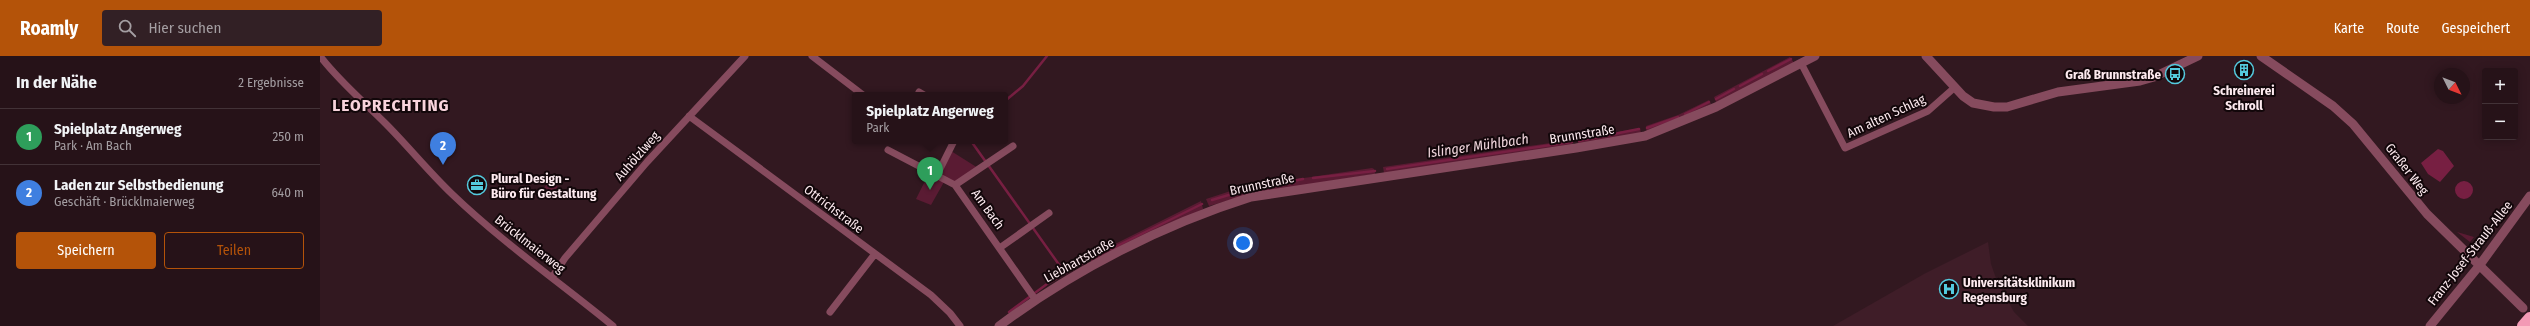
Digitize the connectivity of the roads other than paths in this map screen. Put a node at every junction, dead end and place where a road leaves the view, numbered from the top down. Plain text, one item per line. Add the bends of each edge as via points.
1 (320, 56) edge
2 (745, 56) edge
3 (812, 56) edge
4 (1815, 56) edge
5 (1926, 56) edge
6 (2198, 56) edge
7 (2261, 56) edge
8 (1801, 63) junction
9 (1954, 88) junction
10 (859, 92) edge
11 (689, 116) junction
12 (952, 144) edge
13 (1013, 146) dead end
14 (888, 150) dead end
15 (937, 175) junction
16 (955, 185) junction
17 (2530, 196) edge
18 (1049, 213) dead end
19 (1176, 225) joint
20 (1001, 247) junction
21 (874, 255) junction
22 (2479, 266) junction
23 (553, 276) junction
24 (1033, 296) junction
25 (830, 312) dead end
26 (2527, 313) edge
27 (613, 326) edge
28 (960, 326) edge
29 (1000, 326) edge
30 (2430, 326) edge
31 (2523, 326) edge

1 - 23 street, Brücklmaierweg via 343,84 452,194 519,253
2 - 11 street, Auhölzlweg
3 - 10 street
4 - 8 street, Brunnstraße
5 - 9 street
6 - 9 street via 2140,81 2058,92 2007,107 1973,103
7 - 22 street, Graßer Weg via 2333,106 2353,124 2427,214
8 - 9 street, Am alten Schlag via 1845,148 1928,111
8 - 19 street, Brunnstraße via 1716,107 1645,136 1251,197 1208,210
11 - 21 street, Ottrichstraße
11 - 23 street, Auhölzlweg via 565,258
12 - 15 street
13 - 16 street, Am Bach
14 - 15 street, Am Bach
15 - 16 street, Am Bach
16 - 20 street, Am Bach
17 - 22 street, Franz-Josef-Strauß-Allee
18 - 20 street, Am Bach
19 - 24 street, Liebhartstraße
20 - 24 street, Am Bach
21 - 25 street
21 - 28 street, Ottrichstraße via 941,304
22 - 26 street, Graßer Weg
22 - 30 street, Franz-Josef-Strauß-Allee
23 - 27 street, Brücklmaierweg
24 - 29 street, Liebhartstraße
26 - 31 highway

